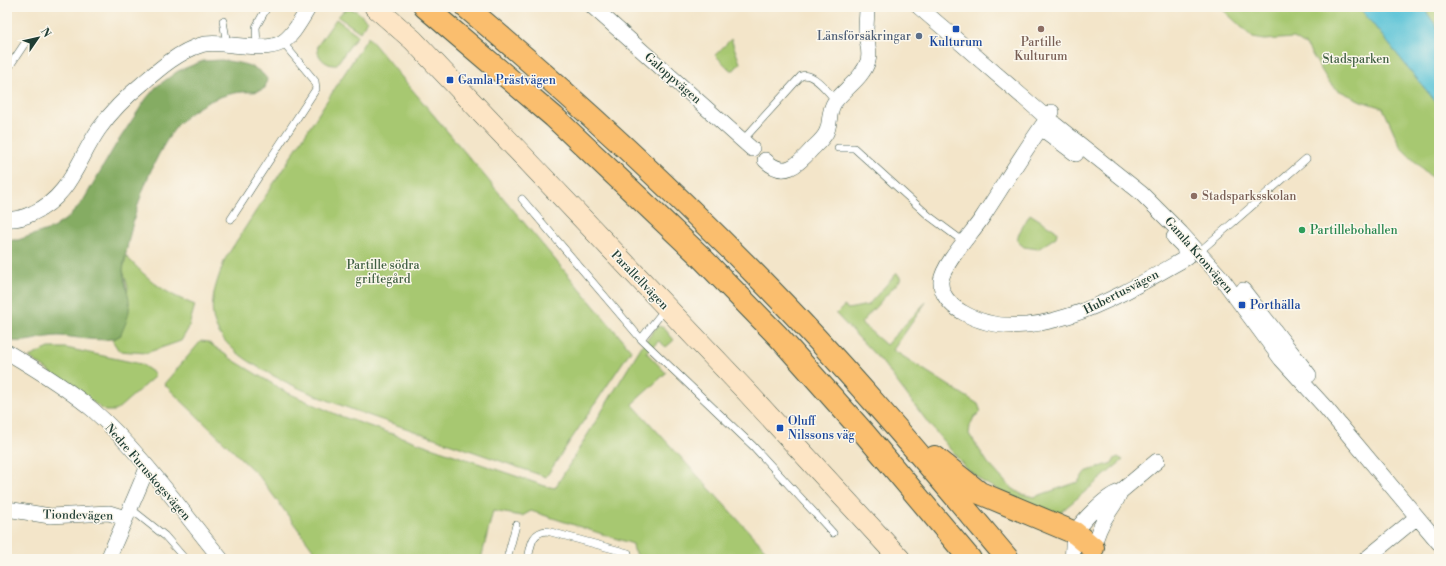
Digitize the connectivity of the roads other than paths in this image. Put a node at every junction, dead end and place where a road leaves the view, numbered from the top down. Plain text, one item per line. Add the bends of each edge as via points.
1 (267, 7) edge
2 (309, 7) edge
3 (375, 7) edge
4 (426, 7) edge
5 (466, 7) edge
6 (593, 7) edge
7 (867, 7) edge
8 (919, 7) edge
9 (931, 7) edge
10 (224, 21) dead end
11 (25, 43) dead end
12 (283, 43) junction
13 (227, 44) junction
14 (257, 47) junction
15 (7, 70) edge
16 (836, 101) junction
17 (1047, 120) junction
18 (748, 144) joint
19 (838, 148) dead end
20 (1306, 159) dead end
21 (765, 160) dead end
22 (522, 199) dead end
23 (7, 219) edge
24 (231, 219) dead end
25 (964, 242) junction
26 (1202, 249) junction
27 (667, 307) junction
28 (641, 339) junction
29 (7, 352) edge
30 (887, 418) junction
31 (1157, 461) dead end
32 (148, 468) junction
33 (1120, 492) junction
34 (7, 509) edge
35 (128, 514) junction
36 (1417, 517) junction
37 (516, 525) dead end
38 (1439, 531) edge
39 (833, 533) dead end
40 (1076, 533) junction
41 (1439, 543) edge
42 (628, 553) dead end
43 (1092, 554) edge
44 (108, 559) edge
45 (185, 559) edge
46 (221, 559) edge
47 (507, 559) edge
48 (528, 559) edge
49 (900, 559) edge
50 (970, 559) edge
51 (1008, 559) edge
52 (1073, 559) edge
53 (1366, 559) edge

1 - 14 lane via 256,27
2 - 12 street via 291,36
3 - 27 street, Parallellvägen via 413,40
4 - 50 highway via 554,117 699,255 778,336
5 - 30 highway via 548,77 756,274
6 - 18 street, Galoppvägen
7 - 16 street via 866,33 870,50 867,66
8 - 17 street, Gamla Kronvägen
9 - 17 street, Gamla Kronvägen
10 - 13 lane
11 - 15 lane
12 - 14 street via 271,47
12 - 24 lane via 315,80 316,89
13 - 14 street
13 - 23 street via 200,45 148,78 100,128 87,147 72,178 53,201 41,210 26,216
16 - 18 lane via 812,77 801,76
16 - 21 street via 831,109 826,133 798,163 786,170 771,166
17 - 25 street, Hubertusvägen
17 - 25 street, Hubertusvägen via 1184,247 1186,258 1094,308 1036,323 1011,326 985,322 959,310 951,304 942,288 941,280 946,267
17 - 26 street, Gamla Kronvägen via 1148,189
19 - 25 lane via 854,148 929,216
20 - 26 lane
22 - 28 lane
26 - 36 street, Gamla Kronvägen via 1281,359 1325,407
26 - 38 street, Gamla Kronvägen via 1231,274 1289,352
27 - 28 lane
27 - 49 street, Parallellvägen
28 - 39 lane via 757,451
29 - 32 street, Nedre Furuskogsvägen via 92,409
30 - 40 highway via 980,493
30 - 51 highway
31 - 33 street
32 - 35 street
32 - 46 street, Nedre Furuskogsvägen
33 - 40 street via 1107,497
33 - 43 street via 1102,523
34 - 35 street, Tiondevägen via 50,516
35 - 44 street
35 - 45 lane via 165,536
36 - 41 street, Gamla Kronvägen
36 - 53 street
37 - 47 lane
40 - 43 highway
40 - 52 street
42 - 48 lane via 547,531 534,536

